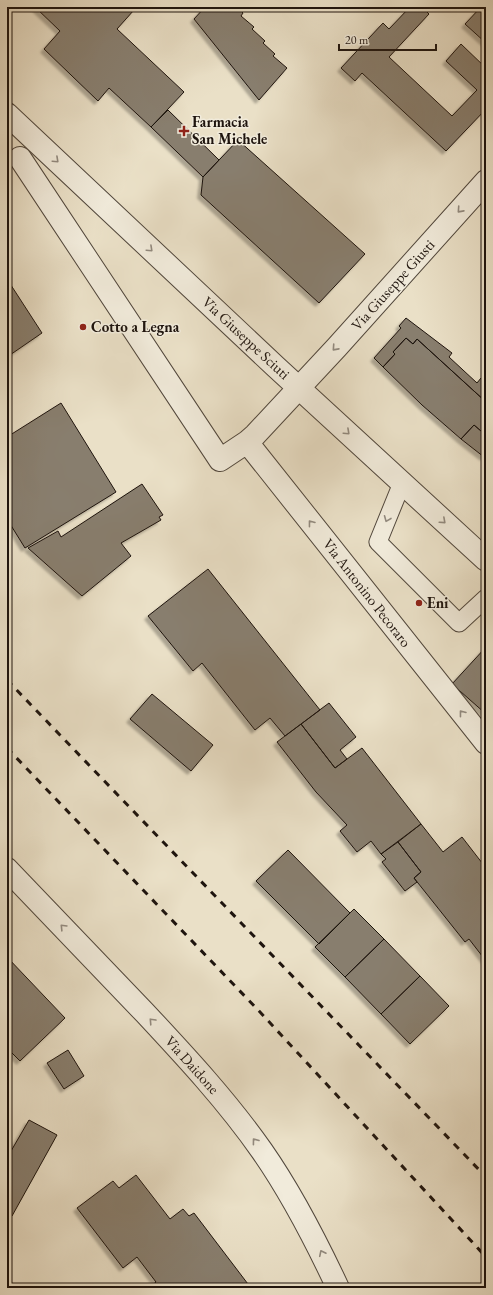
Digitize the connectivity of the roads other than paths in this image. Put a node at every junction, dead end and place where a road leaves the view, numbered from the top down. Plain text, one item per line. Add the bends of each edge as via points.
1 (7, 114) edge
2 (38, 142) junction
3 (13, 163) edge
4 (486, 181) edge
5 (299, 388) junction
6 (247, 442) junction
7 (402, 483) junction
8 (486, 560) edge
9 (486, 598) edge
10 (486, 743) edge
11 (7, 869) edge
12 (338, 1288) edge

1 - 2 street, Via Giuseppe Sciuti
2 - 3 street
2 -> 5 street, Via Giuseppe Sciuti
3 - 6 street, Via Giuseppe Giusti via 220,460
4 -> 5 street, Via Giuseppe Giusti
5 - 6 street, Via Giuseppe Giusti
5 -> 7 street, Via Giuseppe Sciuti
10 -> 6 street, Via Antonino Pecoraro
7 -> 8 street, Via Giuseppe Sciuti
7 -> 9 lane via 378,542 459,623
12 -> 11 street, Via Daidone via 292,1198 263,1152 230,1108 178,1048

